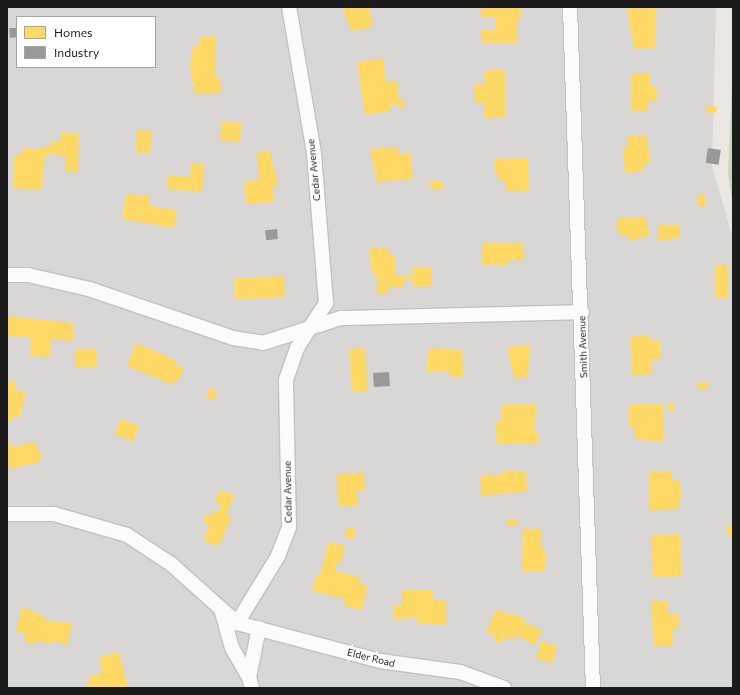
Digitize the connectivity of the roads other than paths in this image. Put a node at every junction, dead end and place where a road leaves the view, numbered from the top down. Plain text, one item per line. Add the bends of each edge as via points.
1 (289, 7) edge
2 (570, 7) edge
3 (7, 275) edge
4 (582, 312) junction
5 (309, 328) junction
6 (7, 514) edge
7 (221, 609) junction
8 (237, 623) junction
9 (259, 628) junction
10 (250, 682) edge
11 (504, 688) edge
12 (593, 688) edge

1 - 5 street, Cedar Avenue via 314,153 326,303
2 - 4 street, Smith Avenue
3 - 5 street via 28,275 89,289 233,338 262,343
4 - 5 street via 341,318
4 - 12 street, Smith Avenue
5 - 8 street, Cedar Avenue via 294,355 286,380 289,527 278,556
6 - 7 street via 54,514 127,535 170,564
7 - 8 street
7 - 10 street via 232,648
8 - 9 street, Elder Road
9 - 10 street
9 - 11 street, Elder Road via 380,661 460,672

